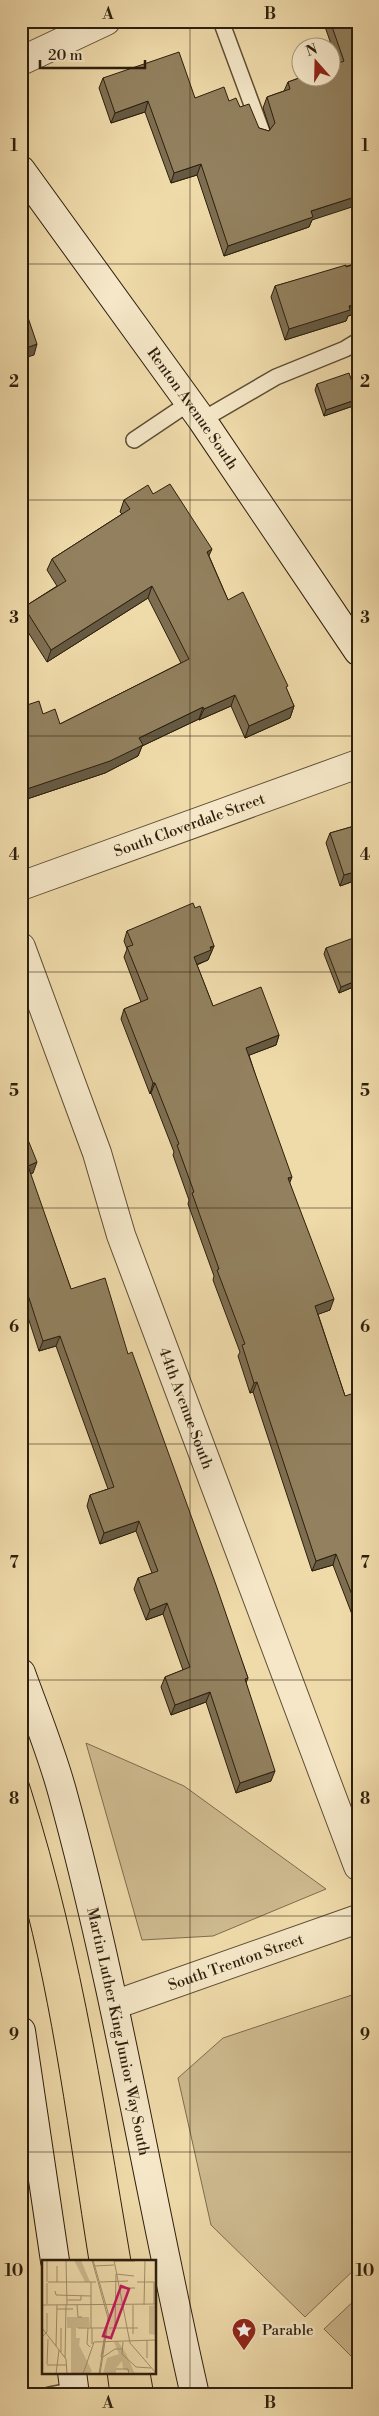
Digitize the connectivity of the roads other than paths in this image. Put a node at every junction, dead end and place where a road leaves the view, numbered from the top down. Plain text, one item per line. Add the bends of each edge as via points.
1 (106, 21) edge
2 (221, 21) edge
3 (21, 60) edge
4 (262, 132) edge
5 (21, 170) edge
6 (358, 341) edge
7 (195, 412) junction
8 (134, 440) dead end
9 (358, 652) edge
10 (358, 764) edge
11 (21, 886) edge
12 (21, 947) edge
13 (21, 1674) edge
14 (358, 1866) edge
15 (358, 1919) edge
16 (114, 2005) junction
17 (22, 2038) edge
18 (55, 2260) edge
19 (196, 2395) edge

1 - 3 street
2 - 4 lane
5 - 7 street, Renton Avenue South
6 - 7 lane
7 - 8 lane
7 - 9 street, Renton Avenue South
10 - 11 street, South Cloverdale Street
12 - 14 street, 44th Avenue South via 97,1153 121,1235
13 - 16 street, Martin Luther King Junior Way South via 61,1790
15 - 16 street, South Trenton Street
16 - 19 street, Martin Luther King Junior Way South via 165,2264
17 - 18 street

